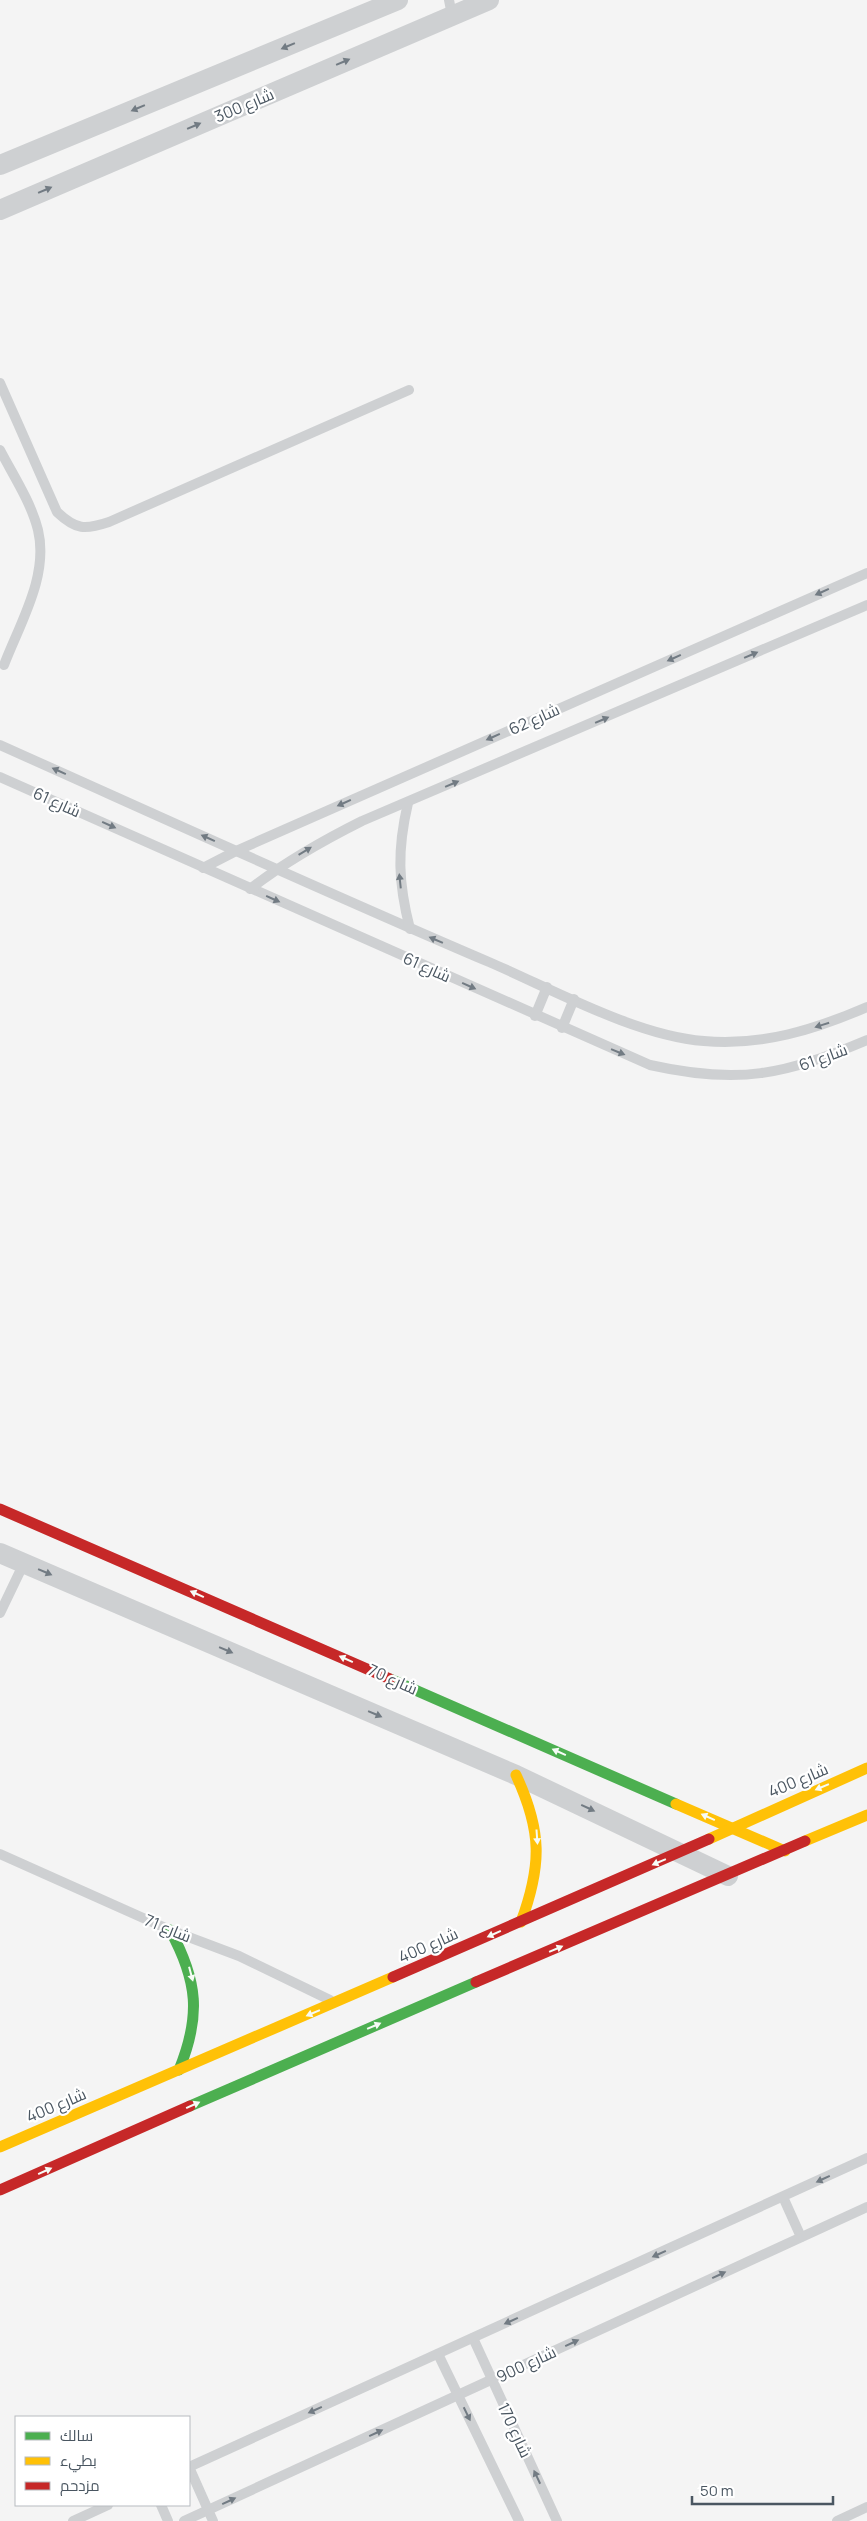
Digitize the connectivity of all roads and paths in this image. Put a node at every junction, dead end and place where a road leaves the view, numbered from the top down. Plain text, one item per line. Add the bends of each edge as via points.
1 (398, 0) edge
2 (488, 0) edge
3 (450, 8) edge
4 (0, 166) edge
5 (0, 210) edge
6 (0, 383) edge
7 (409, 390) dead end
8 (0, 450) edge
9 (867, 573) edge
10 (867, 605) edge
11 (4, 665) dead end
12 (0, 744) edge
13 (0, 777) edge
14 (408, 803) junction
15 (236, 851) junction
16 (203, 868) junction
17 (276, 869) junction
18 (250, 889) junction
19 (410, 929) junction
20 (547, 987) junction
21 (574, 999) junction
22 (867, 1007) edge
23 (535, 1016) junction
24 (562, 1028) junction
25 (867, 1040) edge
26 (0, 1509) edge
27 (0, 1553) edge
28 (24, 1563) junction
29 (0, 1613) edge
30 (867, 1768) edge
31 (516, 1775) junction
32 (867, 1815) edge
33 (732, 1827) junction
34 (785, 1851) junction
35 (682, 1852) junction
36 (0, 1854) edge
37 (728, 1876) junction
38 (521, 1922) junction
39 (170, 1930) junction
40 (336, 2003) junction
41 (179, 2070) junction
42 (0, 2147) edge
43 (867, 2158) edge
44 (0, 2190) edge
45 (783, 2197) junction
46 (867, 2207) edge
47 (801, 2237) junction
48 (473, 2338) junction
49 (438, 2354) junction
50 (492, 2379) junction
51 (458, 2395) junction
52 (190, 2467) edge
53 (190, 2469) edge
54 (106, 2506) edge
55 (161, 2506) edge
56 (867, 2507) edge
57 (208, 2510) junction
58 (73, 2521) edge
59 (168, 2521) edge
60 (184, 2521) edge
61 (213, 2521) edge
62 (519, 2521) edge
63 (557, 2521) edge
64 (837, 2521) edge

1 -> 4 street
2 - 3 street, شارع 300
5 -> 3 street, شارع 300
6 - 7 lane via 57,512 70,524 90,529
8 - 11 lane via 38,530 41,556 37,582
9 -> 15 lane, شارع 62
14 -> 10 lane, شارع 62
15 -> 12 lane, شارع 61
13 -> 16 lane, شارع 61
17 -> 14 lane, شارع 62 via 362,821
19 -> 14 lane via 402,898 399,866 401,834
15 - 16 lane, شارع 62
15 - 17 lane, شارع 61
16 - 18 lane, شارع 61
17 - 18 lane, شارع 62
17 - 19 lane, شارع 61
18 -> 23 lane, شارع 61
20 -> 19 lane, شارع 61
20 - 21 lane, شارع 61
20 - 23 lane
22 -> 21 lane, شارع 61 via 793,1035 748,1042 703,1041 658,1033
21 - 24 lane
23 - 24 lane, شارع 61
24 -> 25 lane, شارع 61 via 650,1065 689,1074 730,1077 770,1073 809,1064
33 -> 26 street, شارع 70
27 - 28 street
28 - 29 lane
28 -> 31 street
30 -> 33 street, شارع 400
31 -> 35 street
31 -> 38 street via 529,1802 537,1831 538,1853 533,1891
32 - 34 street
33 - 34 street, شارع 70
33 - 35 street, شارع 400
34 - 37 street
35 - 37 street
35 -> 38 street, شارع 400
36 - 39 lane, شارع 71
44 -> 37 street via 285,2064
38 -> 40 street, شارع 400
39 - 40 lane, شارع 71 via 238,1956
39 -> 41 street via 192,1974 196,1999 195,2024
40 -> 41 street, شارع 400
41 - 42 street, شارع 400
43 -> 45 lane
45 - 47 lane
45 -> 48 lane
46 - 47 lane, شارع 900
50 -> 47 lane, شارع 900
48 - 49 lane
48 - 50 lane, شارع 170
49 - 51 lane
49 -> 52 lane
50 - 51 lane, شارع 900
63 -> 50 lane, شارع 170
57 -> 51 lane, شارع 900
51 -> 62 lane
53 - 57 lane
54 - 58 lane
55 - 59 lane
56 - 64 lane
57 - 60 lane, شارع 900
57 - 61 lane

